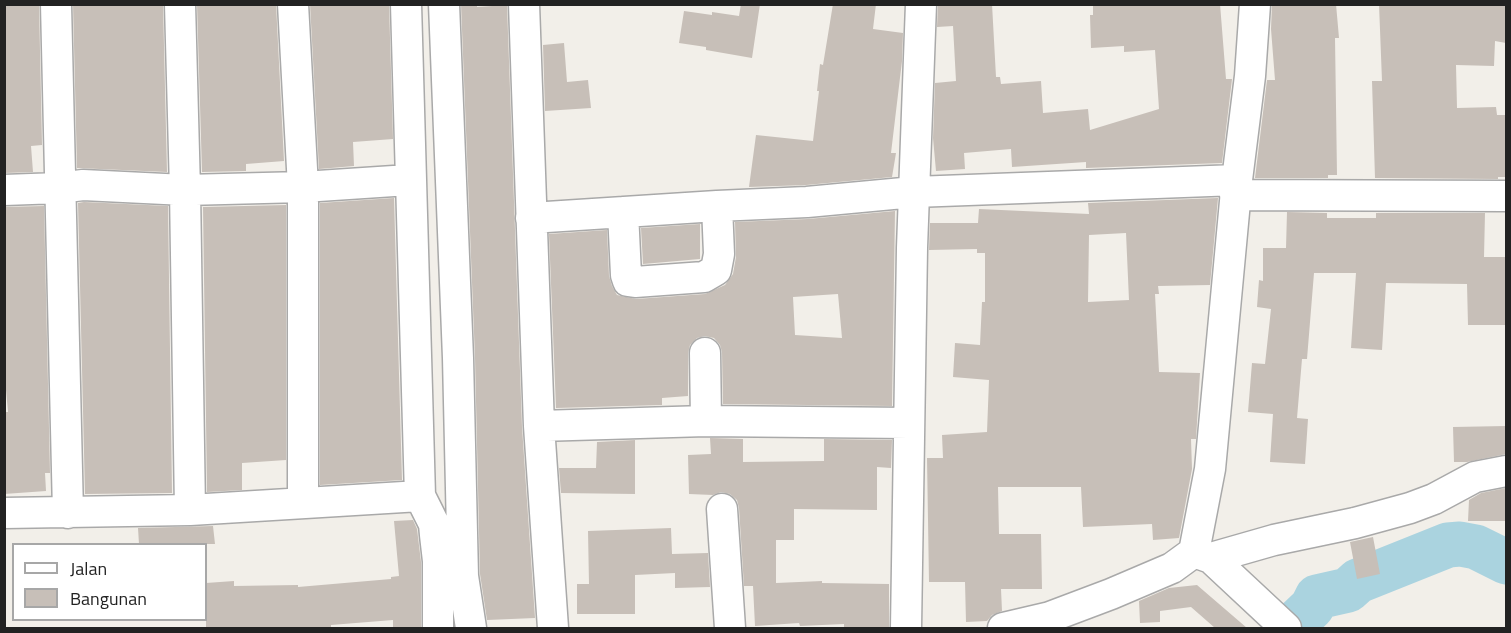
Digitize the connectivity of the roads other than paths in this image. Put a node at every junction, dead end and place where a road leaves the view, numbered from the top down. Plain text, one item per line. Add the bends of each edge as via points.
1 (56, 4) edge
2 (180, 4) edge
3 (293, 4) edge
4 (406, 4) edge
5 (444, 4) edge
6 (524, 4) edge
7 (921, 4) edge
8 (1255, 4) edge
9 (4, 177) edge
10 (409, 180) junction
11 (67, 183) junction
12 (303, 187) junction
13 (1236, 187) junction
14 (4, 190) edge
15 (185, 190) junction
16 (914, 192) junction
17 (1506, 196) edge
18 (717, 206) junction
19 (623, 212) junction
20 (531, 218) junction
21 (705, 353) dead end
22 (706, 421) junction
23 (909, 423) junction
24 (539, 426) junction
25 (1506, 471) edge
26 (420, 496) junction
27 (303, 503) junction
28 (722, 509) dead end
29 (190, 510) junction
30 (4, 513) edge
31 (68, 513) junction
32 (1203, 555) junction
33 (438, 628) edge
34 (471, 628) edge
35 (553, 628) edge
36 (730, 628) edge
37 (906, 628) edge
38 (1003, 628) edge
39 (1286, 628) edge

1 - 11 street via 60,124
2 - 15 street
3 - 12 street
4 - 10 street
5 - 34 street via 463,576
6 - 20 street
7 - 16 street
8 - 13 street
9 - 11 street
10 - 12 street
10 - 26 street
11 - 14 street
11 - 15 street
11 - 31 street
12 - 15 street
12 - 27 street
13 - 16 street
13 - 17 street
13 - 32 street
15 - 29 street
16 - 18 street
16 - 23 street
18 - 19 street
18 - 19 street via 716,270 704,277 635,282 628,281 626,275
19 - 20 street
20 - 24 street
21 - 22 street
22 - 23 street
22 - 24 street
23 - 37 street
24 - 35 street
25 - 32 street via 1475,477 1410,508
26 - 27 street
26 - 33 street via 434,524
27 - 29 street
28 - 36 street
29 - 31 street
30 - 31 street
32 - 38 street via 1050,617
32 - 39 street

